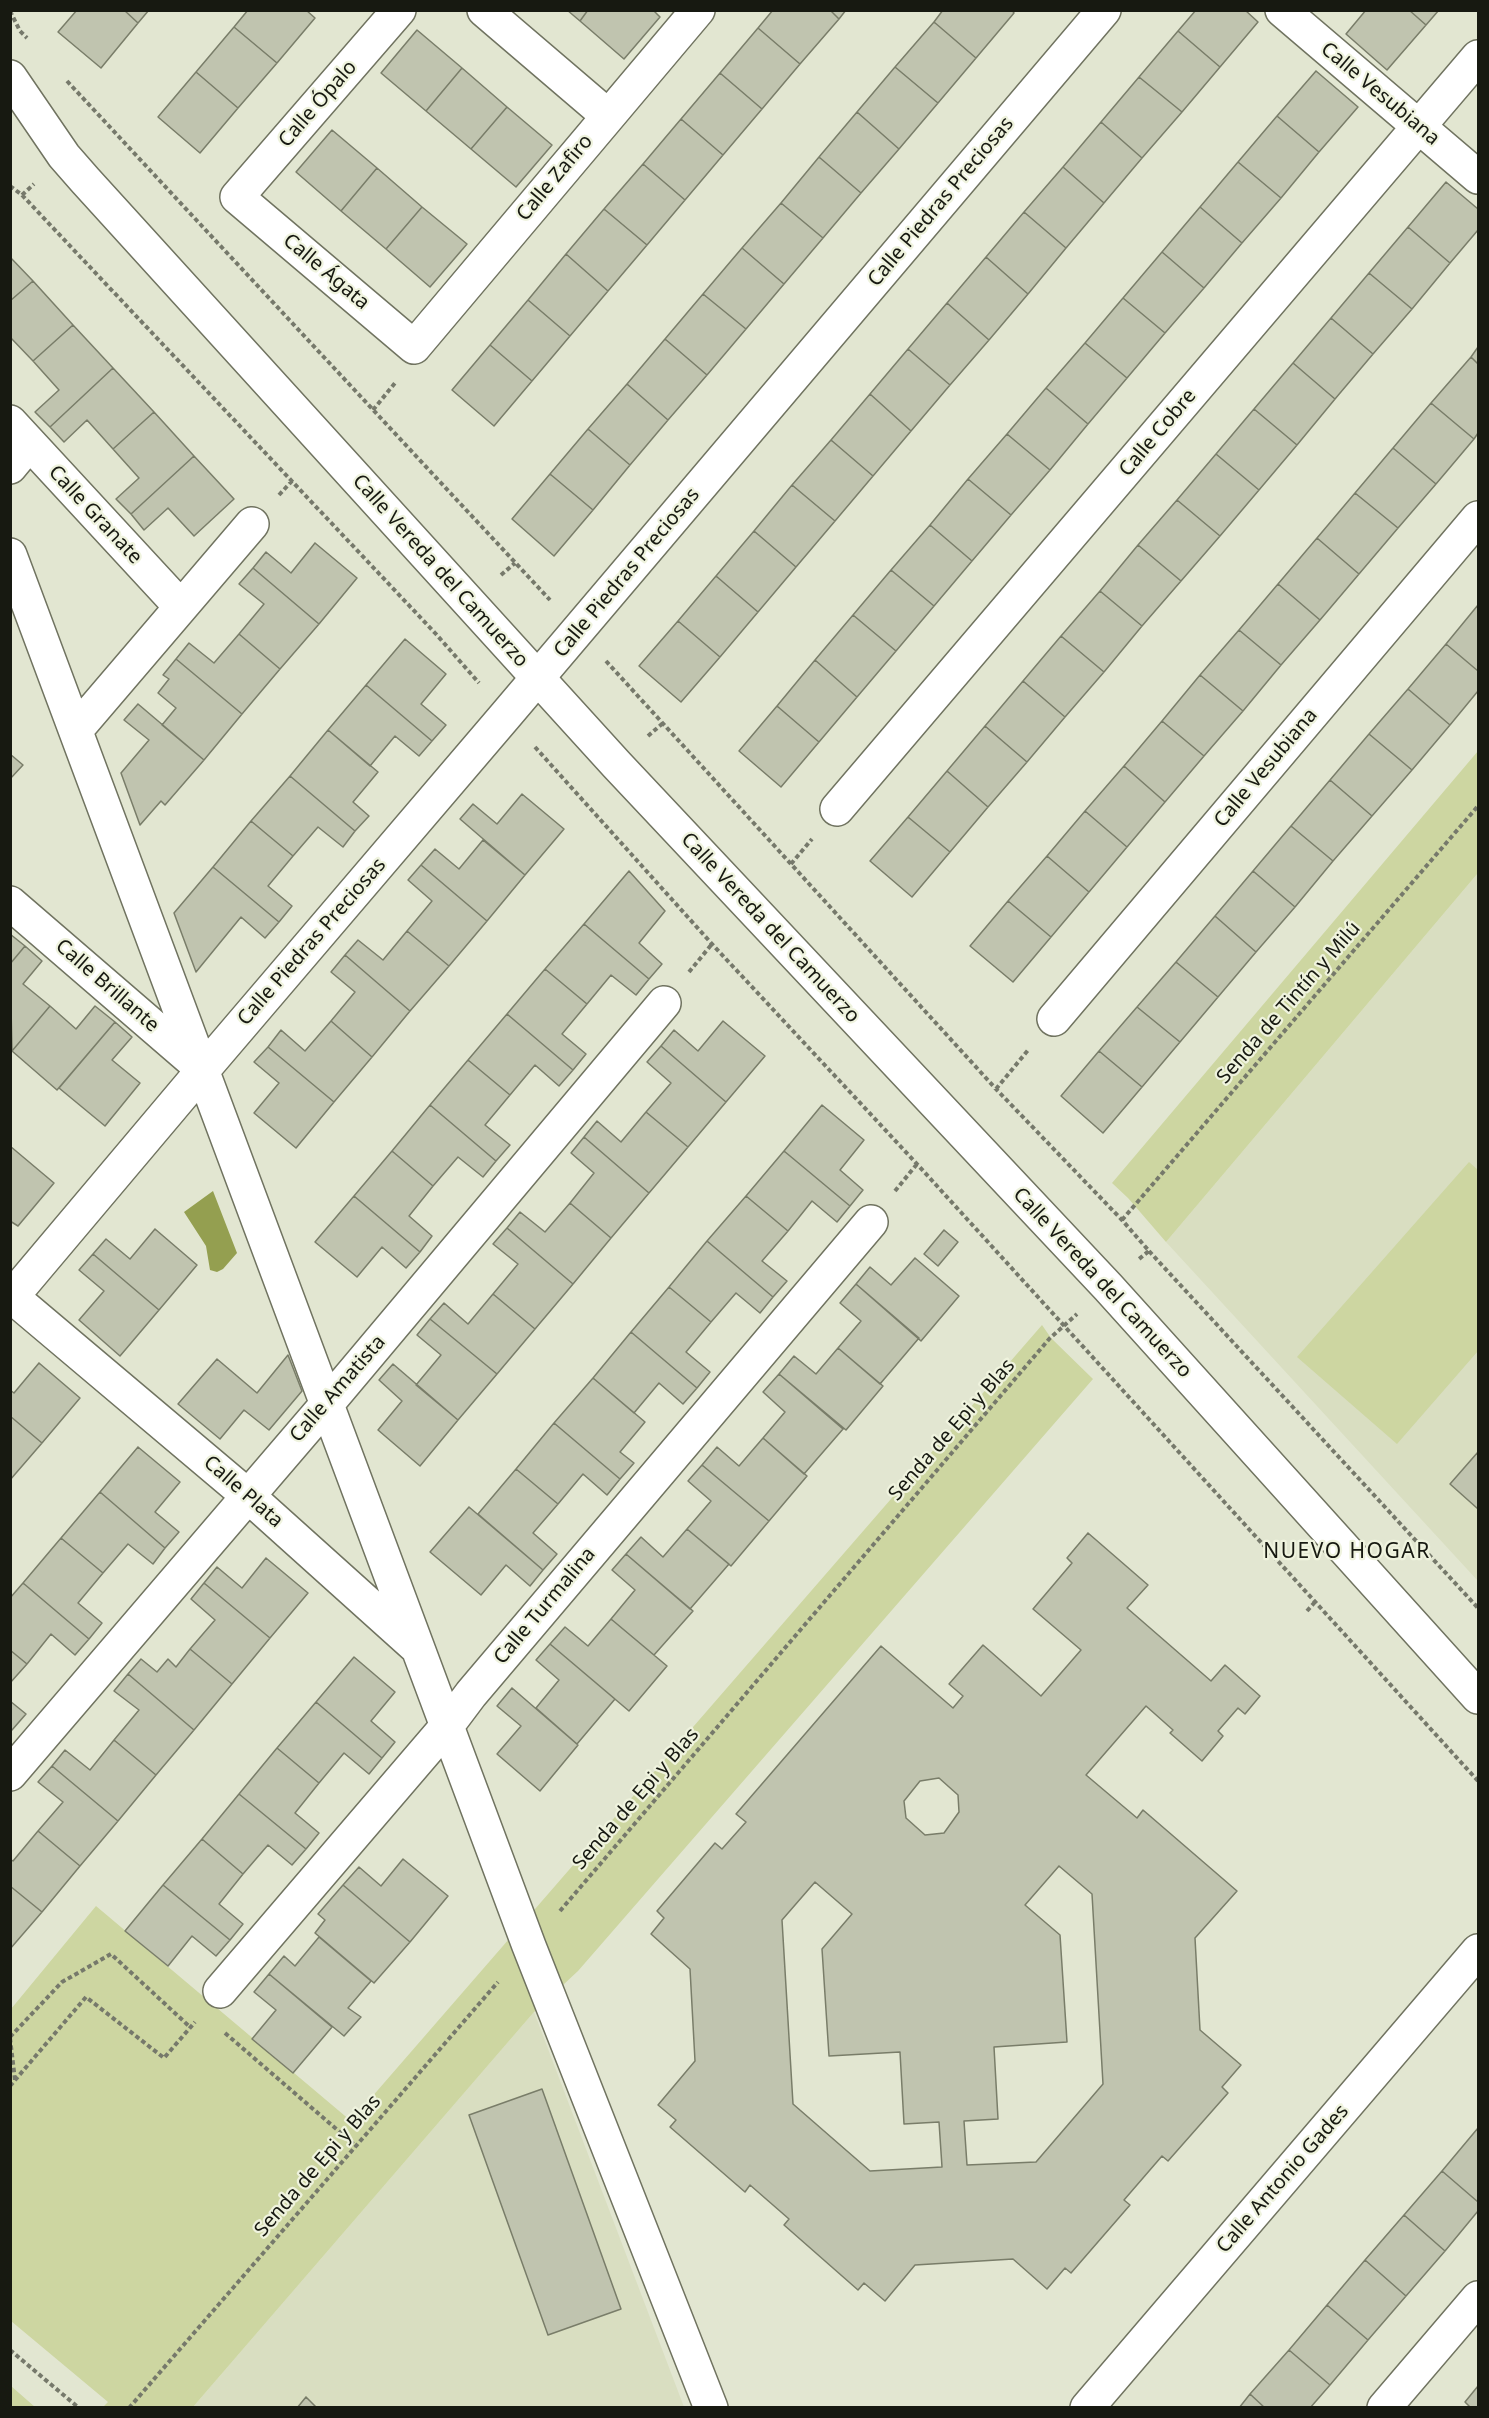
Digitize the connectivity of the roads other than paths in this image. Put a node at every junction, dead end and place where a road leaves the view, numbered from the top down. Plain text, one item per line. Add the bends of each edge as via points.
1 (399, 10) edge
2 (484, 10) edge
3 (698, 10) edge
4 (1104, 10) edge
5 (1282, 10) edge
6 (1479, 57) edge
7 (10, 77) edge
8 (608, 116) junction
9 (10, 120) edge
10 (1419, 127) junction
11 (64, 156) junction
12 (1479, 177) edge
13 (237, 196) joint
14 (414, 347) joint
15 (17, 444) edge
16 (1479, 518) edge
17 (252, 524) dead end
18 (10, 555) edge
19 (182, 607) junction
20 (537, 678) junction
21 (76, 730) junction
22 (837, 809) dead end
23 (10, 903) edge
24 (664, 1003) dead end
25 (1054, 1018) road end
26 (202, 1070) junction
27 (871, 1222) dead end
28 (11, 1297) edge
29 (327, 1404) junction
30 (247, 1495) junction
31 (418, 1650) junction
32 (471, 1694) junction
33 (1479, 1697) edge
34 (447, 1726) junction
35 (10, 1774) edge
36 (1479, 1951) edge
37 (211, 2002) road end
38 (1479, 2298) edge
39 (711, 2408) edge
40 (1087, 2408) edge
41 (1384, 2408) edge

1 - 13 street, Calle Ópalo
2 - 8 street
3 - 8 street, Calle Zafiro
4 - 20 street, Calle Piedras Preciosas
5 - 10 street, Calle Vesubiana
6 - 10 street, Calle Cobre
7 - 11 street, Calle Vereda del Camuerzo
8 - 14 street, Calle Zafiro
9 - 11 street, Calle Vereda del Camuerzo
10 - 12 street, Calle Vesubiana
10 - 22 street, Calle Cobre
11 - 20 street, Calle Vereda del Camuerzo
13 - 14 street, Calle Ágata
15 - 19 street, Calle Granate
16 - 25 street, Calle Vesubiana
17 - 19 street
18 - 21 street
19 - 21 street
20 - 26 street, Calle Piedras Preciosas
20 - 33 street, Calle Vereda del Camuerzo via 1108,1287
21 - 26 street
23 - 26 street, Calle Brillante
24 - 29 street, Calle Amatista
26 - 28 street, Calle Piedras Preciosas
26 - 29 street
27 - 32 street, Calle Turmalina
28 - 30 street, Calle Plata
29 - 30 street, Calle Amatista
29 - 31 street
30 - 31 street, Calle Plata
30 - 35 street, Calle Amatista
31 - 32 street, Calle Plata
31 - 34 street
32 - 34 street, Calle Turmalina
34 - 37 street, Calle Turmalina
34 - 39 street
36 - 40 street, Calle Antonio Gades
38 - 41 street

